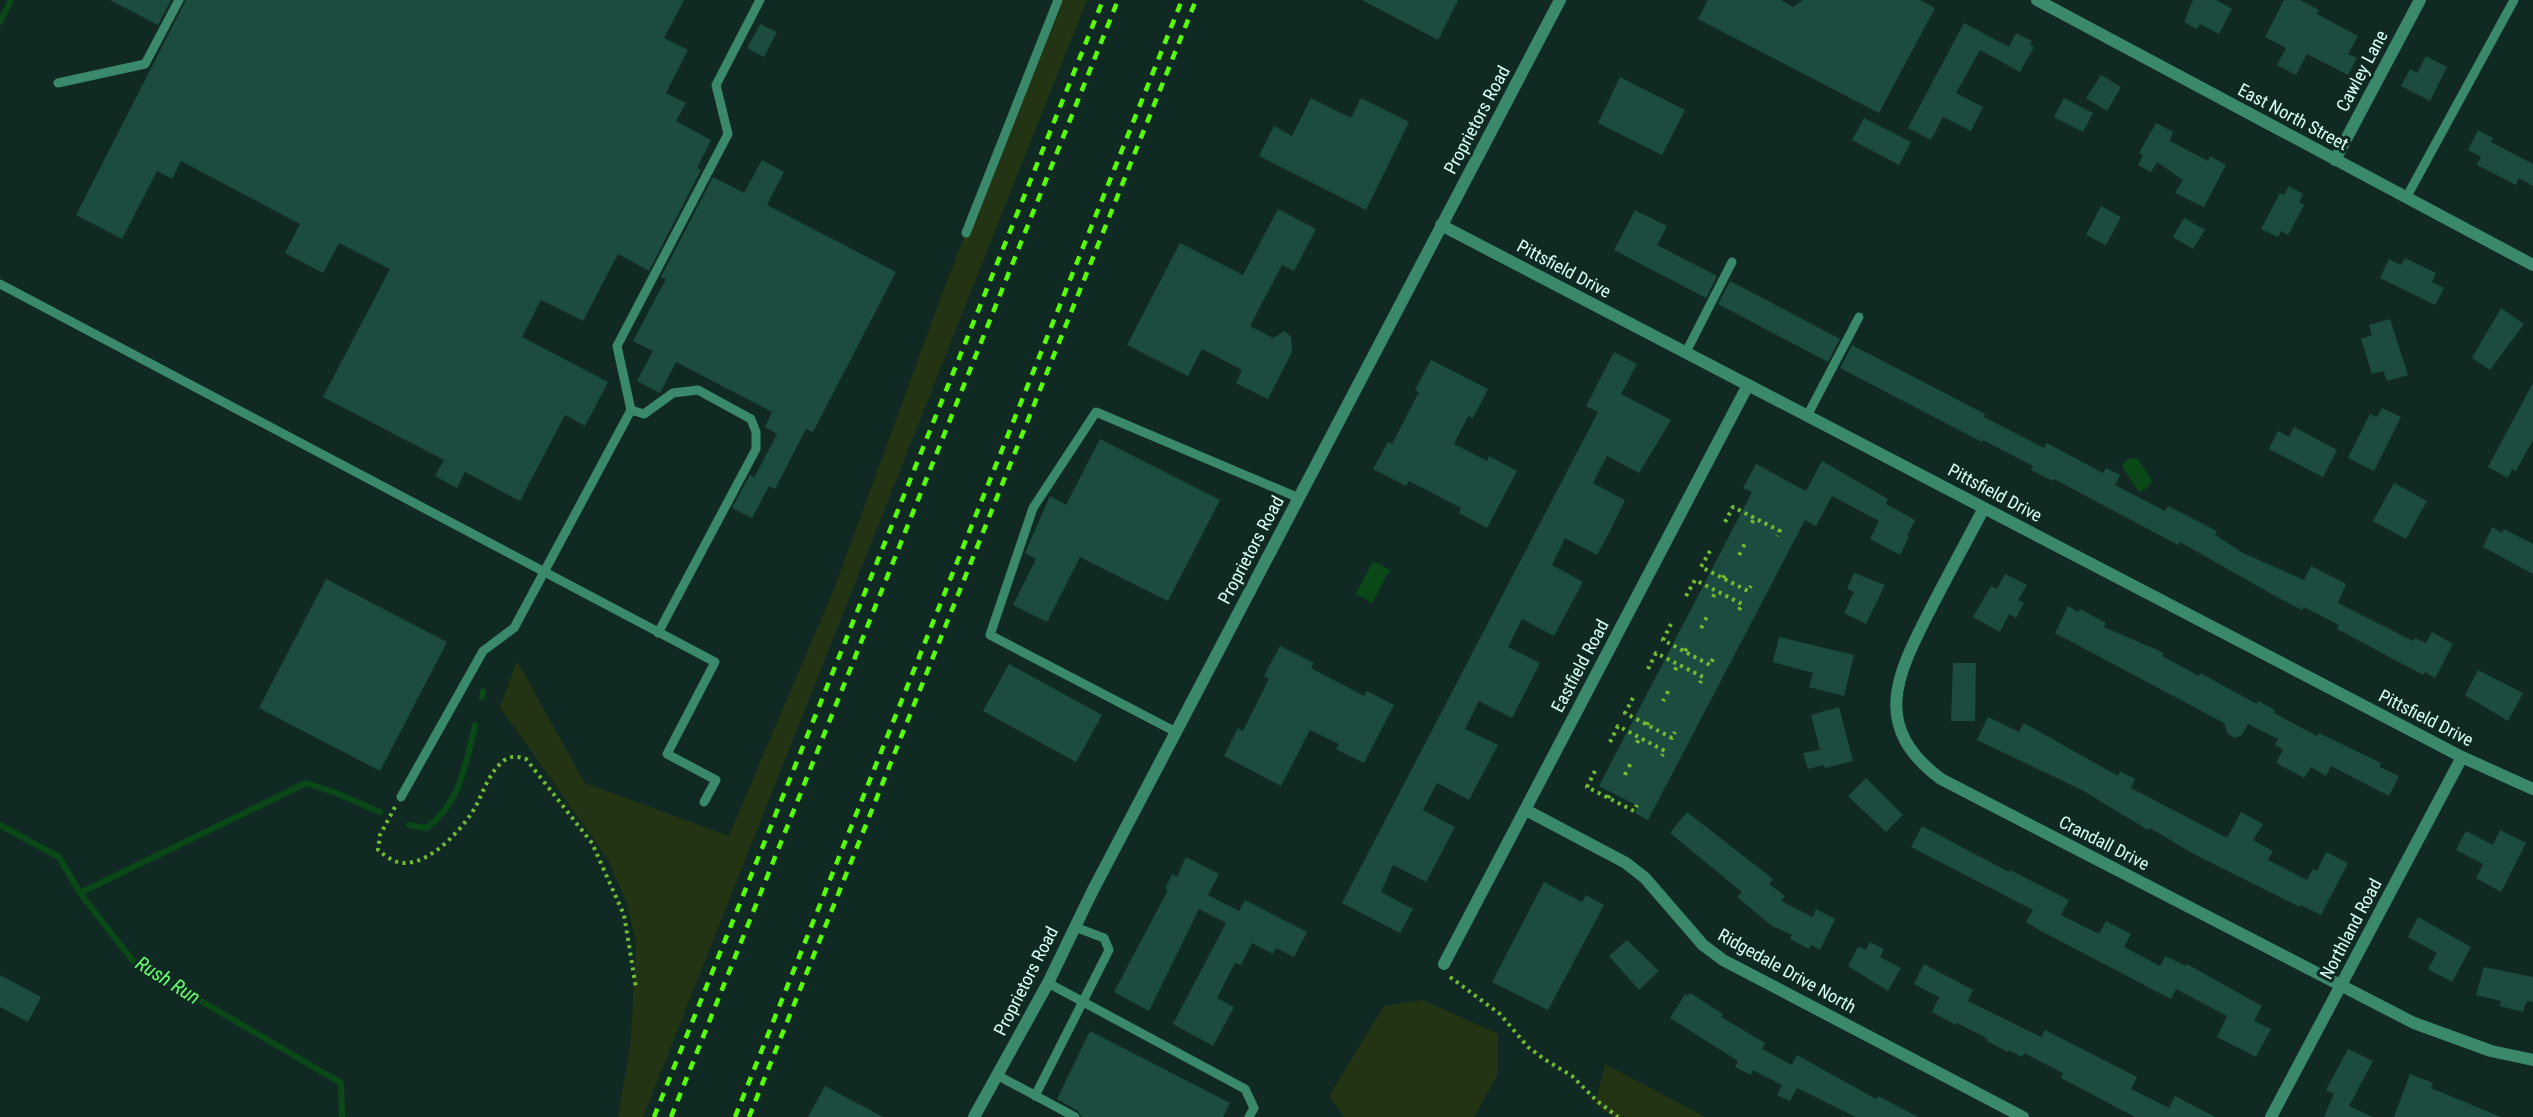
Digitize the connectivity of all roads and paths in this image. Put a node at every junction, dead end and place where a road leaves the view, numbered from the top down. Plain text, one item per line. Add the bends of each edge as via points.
1 (179, 0) edge
2 (760, 0) edge
3 (1058, 0) edge
4 (1560, 0) edge
5 (2037, 0) edge
6 (2420, 0) edge
7 (2514, 0) edge
8 (58, 83) dead end
9 (2335, 159) junction
10 (2406, 198) junction
11 (1441, 225) junction
12 (966, 233) dead end
13 (1732, 262) dead end
14 (2533, 266) edge
15 (0, 284) edge
16 (1859, 317) dead end
17 (1686, 352) junction
18 (1748, 385) junction
19 (631, 410) junction
20 (1807, 416) junction
21 (1299, 498) junction
22 (1984, 508) junction
23 (1754, 518) junction
24 (1725, 522) dead end
25 (1752, 523) dead end
26 (1777, 536) dead end
27 (1710, 551) dead end
28 (545, 572) junction
29 (1726, 573) dead end
30 (1723, 578) junction
31 (1751, 586) dead end
32 (1716, 591) junction
33 (1686, 596) dead end
34 (1713, 597) dead end
35 (1739, 610) dead end
36 (1671, 624) dead end
37 (658, 633) junction
38 (1688, 646) dead end
39 (1685, 651) junction
40 (1713, 659) dead end
41 (1678, 664) junction
42 (1648, 669) dead end
43 (1675, 670) dead end
44 (1701, 683) dead end
45 (1633, 698) dead end
46 (1649, 719) dead end
47 (1647, 725) junction
48 (1176, 732) junction
49 (1675, 732) dead end
50 (1640, 737) junction
51 (1610, 742) dead end
52 (1637, 743) dead end
53 (1662, 756) dead end
54 (2462, 757) junction
55 (1595, 771) dead end
56 (2533, 789) edge
57 (1611, 792) dead end
58 (401, 796) joint
59 (1608, 798) junction
60 (704, 802) dead end
61 (1636, 806) dead end
62 (1526, 810) junction
63 (1075, 927) junction
64 (1444, 964) joint
65 (1048, 982) junction
66 (2341, 987) junction
67 (636, 988) dead end
68 (1084, 1002) junction
69 (2533, 1060) edge
70 (997, 1076) junction
71 (1035, 1096) junction
72 (974, 1117) edge
73 (1076, 1117) edge
74 (1249, 1117) edge
75 (1618, 1117) edge
76 (2023, 1117) edge
77 (2271, 1117) edge

1 - 8 lane via 145,64
2 - 19 lane via 717,86 728,134 617,346
3 - 12 lane
4 - 11 street, Proprietors Road
5 - 9 street, East North Street
6 - 9 street, Cawley Lane
7 - 10 lane
9 - 10 street, East North Street
10 - 14 street, East North Street
11 - 17 street, Pittsfield Drive
11 - 21 street, Proprietors Road
13 - 17 lane
15 - 28 lane
16 - 20 lane
17 - 18 street, Pittsfield Drive
18 - 20 street, Pittsfield Drive
18 - 62 street, Eastfield Road
19 - 28 lane
19 - 37 lane via 644,414 673,393 698,390 751,419 756,432 756,449
20 - 22 street, Pittsfield Drive
21 - 48 street, Proprietors Road
21 - 48 lane via 1096,412 1033,508 990,635
22 - 54 street, Pittsfield Drive
22 - 66 street, Crandall Drive via 1911,648 1899,679 1896,712 1911,751 1941,779
23 - 24 path via 1733,507
23 - 25 path
23 - 26 path via 1780,531
27 - 30 path via 1701,567
28 - 37 lane
28 - 58 lane via 514,628 483,651
29 - 30 path
30 - 31 path via 1748,591
32 - 33 path via 1695,580
32 - 34 path
32 - 35 path via 1742,604
36 - 39 path via 1663,640
37 - 60 lane via 715,662 667,753 716,780
38 - 39 path
39 - 40 path via 1710,665
41 - 42 path via 1656,653
41 - 43 path
41 - 44 path via 1703,677
45 - 47 path via 1625,713
46 - 47 path
47 - 49 path via 1672,738
48 - 63 street, Proprietors Road
50 - 51 path via 1618,726
50 - 52 path
50 - 53 path via 1665,751
54 - 56 street, Pittsfield Drive
54 - 66 street, Northland Road
55 - 59 path via 1587,787
57 - 59 path
58 - 67 path via 380,835 378,850 388,858 406,863 428,855 448,841 471,814 502,761 514,756 526,759 592,843 624,915
59 - 61 path via 1634,811
62 - 64 street, Eastfield Road
62 - 76 street, Ridgedale Drive North via 1626,863 1646,878 1702,945 1723,960
63 - 65 street, Proprietors Road
63 - 68 lane via 1104,938 1109,950
64 - 75 path via 1441,970 1500,1014 1528,1047 1572,1076
65 - 68 lane
65 - 70 street, Proprietors Road
66 - 69 street, Crandall Drive via 2414,1023 2491,1051
66 - 77 street, Northland Road
68 - 71 lane
68 - 74 lane via 1245,1089 1254,1108
70 - 71 lane
70 - 72 street, Proprietors Road
71 - 73 lane

